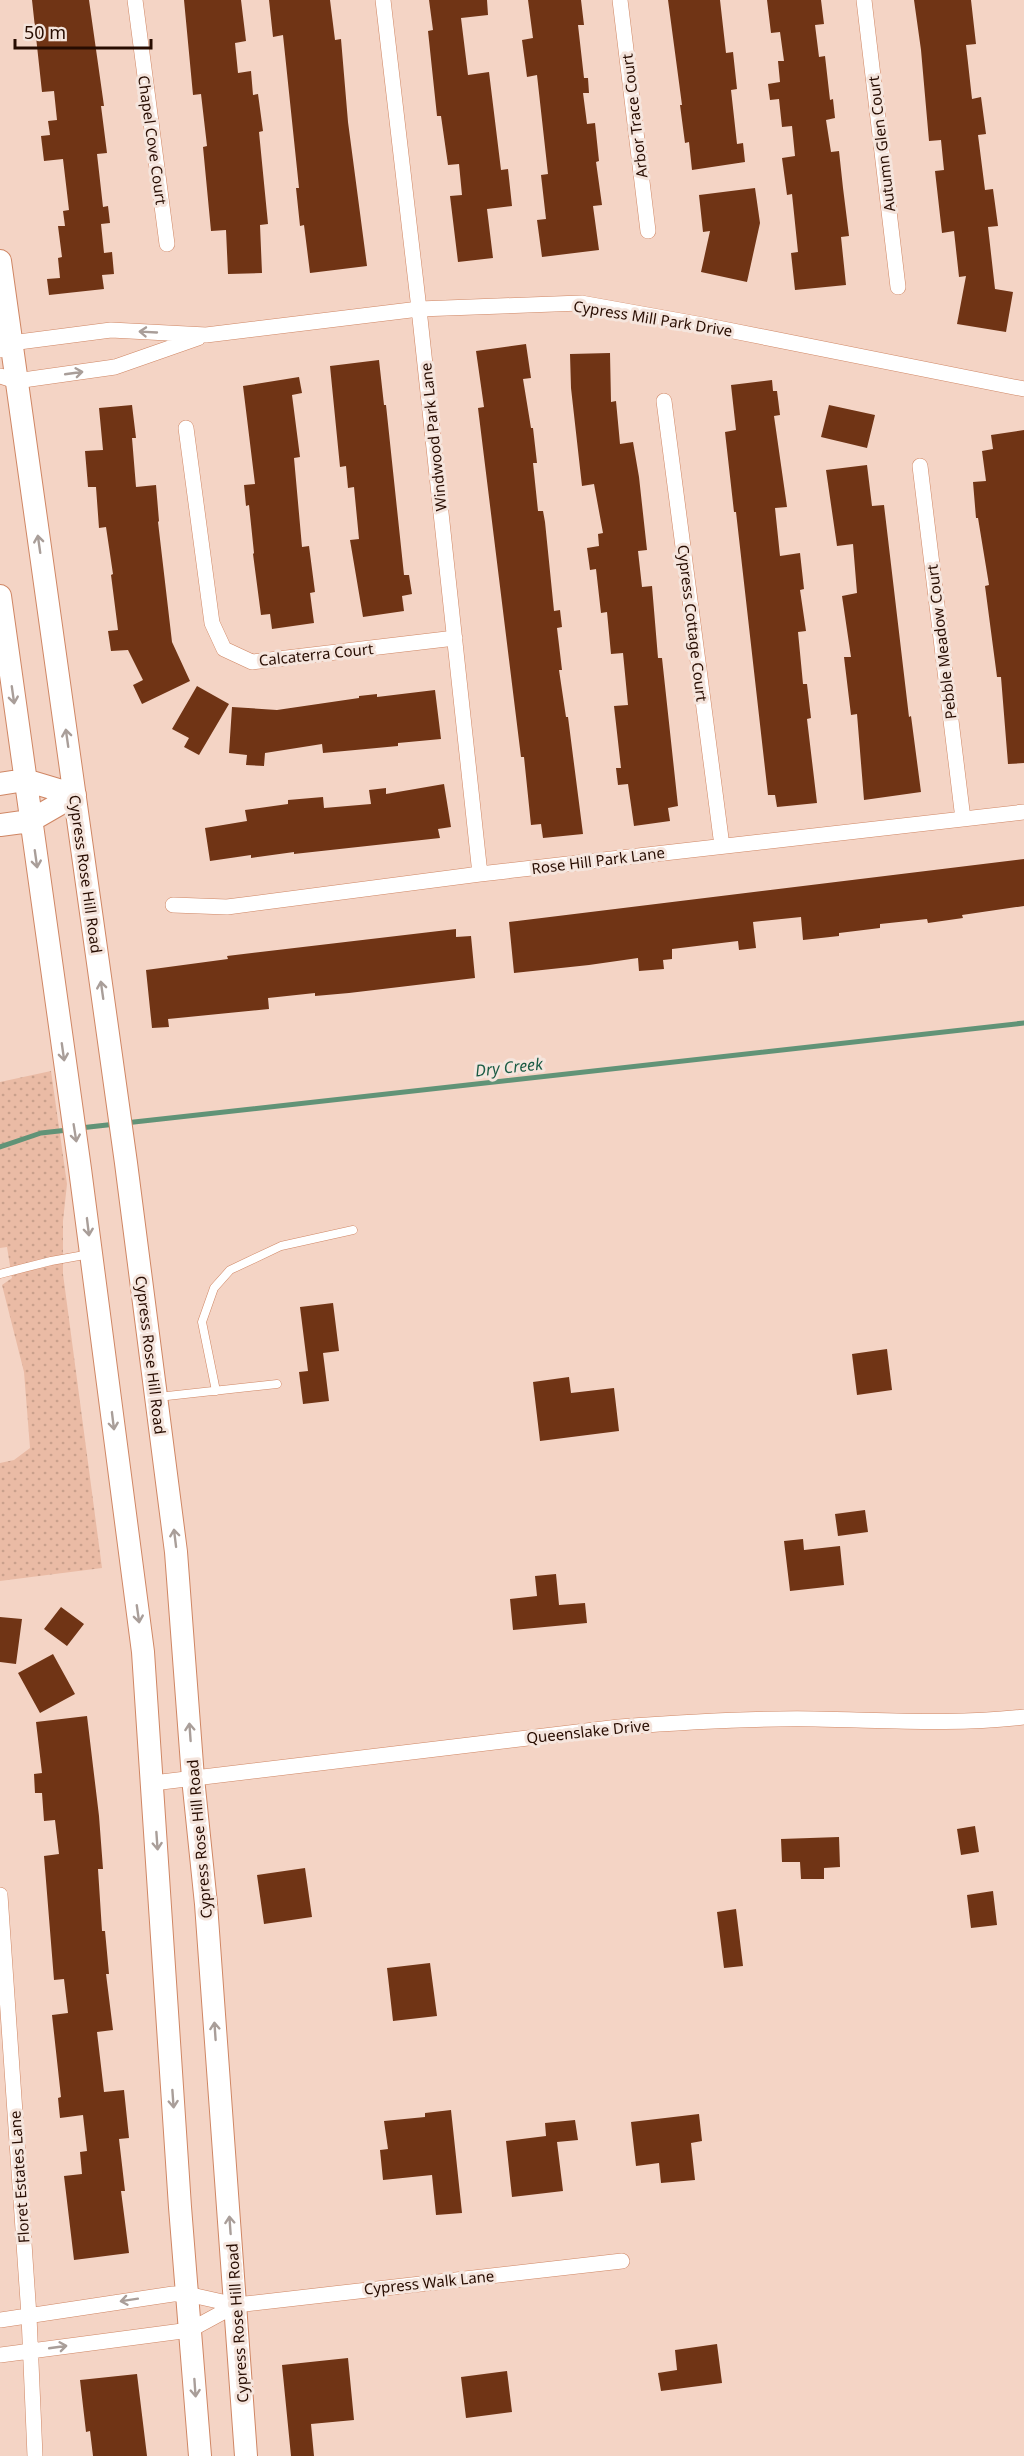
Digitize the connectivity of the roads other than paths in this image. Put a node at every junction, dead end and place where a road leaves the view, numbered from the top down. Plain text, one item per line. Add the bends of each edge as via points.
1 (135, 0) edge
2 (383, 0) edge
3 (620, 0) edge
4 (864, 0) edge
5 (648, 231) dead end
6 (167, 244) dead end
7 (0, 261) edge
8 (898, 287) dead end
9 (419, 309) junction
10 (206, 335) junction
11 (5, 346) edge
12 (8, 379) edge
13 (1024, 389) edge
14 (664, 401) dead end
15 (186, 428) dead end
16 (920, 466) dead end
17 (0, 596) edge
18 (455, 639) junction
19 (25, 780) junction
20 (0, 784) edge
21 (75, 795) junction
22 (1024, 812) edge
23 (963, 819) junction
24 (30, 821) junction
25 (0, 825) edge
26 (722, 846) junction
27 (480, 874) junction
28 (173, 905) dead end
29 (353, 1230) dead end
30 (91, 1254) junction
31 (0, 1274) edge
32 (277, 1384) dead end
33 (216, 1391) junction
34 (157, 1398) junction
35 (1024, 1717) edge
36 (193, 1778) junction
37 (153, 1783) junction
38 (0, 1894) edge
39 (3, 1984) edge
40 (622, 2260) dead end
41 (187, 2294) junction
42 (236, 2305) junction
43 (30, 2316) junction
44 (0, 2320) edge
45 (190, 2330) junction
46 (31, 2351) junction
47 (0, 2355) edge
48 (35, 2456) edge
49 (200, 2456) edge
50 (246, 2456) edge

1 - 6 street, Chapel Cove Court
2 - 9 street, Windwood Park Lane
3 - 5 street, Arbor Trace Court
4 - 8 street, Autumn Glen Court
7 - 11 main road, Cypress Rose Hill Road
9 - 10 street, Cypress Mill Park Drive
9 - 13 street, Cypress Mill Park Drive via 581,303
9 - 18 street, Windwood Park Lane
10 -> 11 street via 111,330
12 -> 10 street via 115,367
11 - 12 main road, Cypress Rose Hill Road
21 -> 12 main road, Cypress Rose Hill Road
14 - 26 street, Cypress Cottage Court
15 - 18 street, Calcaterra Court via 212,623 224,648 252,662
16 - 23 street, Pebble Meadow Court
17 -> 19 main road
18 - 27 street, Windwood Park Lane
19 - 20 main road
19 - 21 main road
19 - 24 main road
21 - 24 main road
34 -> 21 main road, Cypress Rose Hill Road
22 - 23 street, Rose Hill Park Lane
23 - 26 street, Rose Hill Park Lane
24 - 25 main road
24 -> 30 main road
26 - 27 street, Rose Hill Park Lane
27 - 28 street, Rose Hill Park Lane via 227,907
29 - 33 lane via 281,1246 230,1270 214,1288 202,1322
30 - 31 lane
30 -> 37 main road via 143,1652
32 - 33 lane
33 - 34 lane
36 -> 34 main road, Cypress Rose Hill Road via 176,1552
35 - 36 street, Queenslake Drive via 935,1723 769,1719 685,1722
36 - 37 street, Queenslake Drive
42 -> 36 main road, Cypress Rose Hill Road
37 -> 41 main road
38 - 39 street, Floret Estates Lane
39 - 43 street, Floret Estates Lane
40 - 42 street, Cypress Walk Lane
41 - 42 street, Cypress Walk Lane
41 -> 43 street, Cypress Walk Lane
41 - 45 main road
42 - 45 street, Cypress Walk Lane
42 - 50 main road, Cypress Rose Hill Road
43 - 44 street, Cypress Walk Lane
43 - 46 street, Floret Estates Lane
46 -> 45 street, Cypress Walk Lane
45 -> 49 main road
46 - 47 street, Cypress Walk Lane
46 - 48 street, Floret Estates Lane

